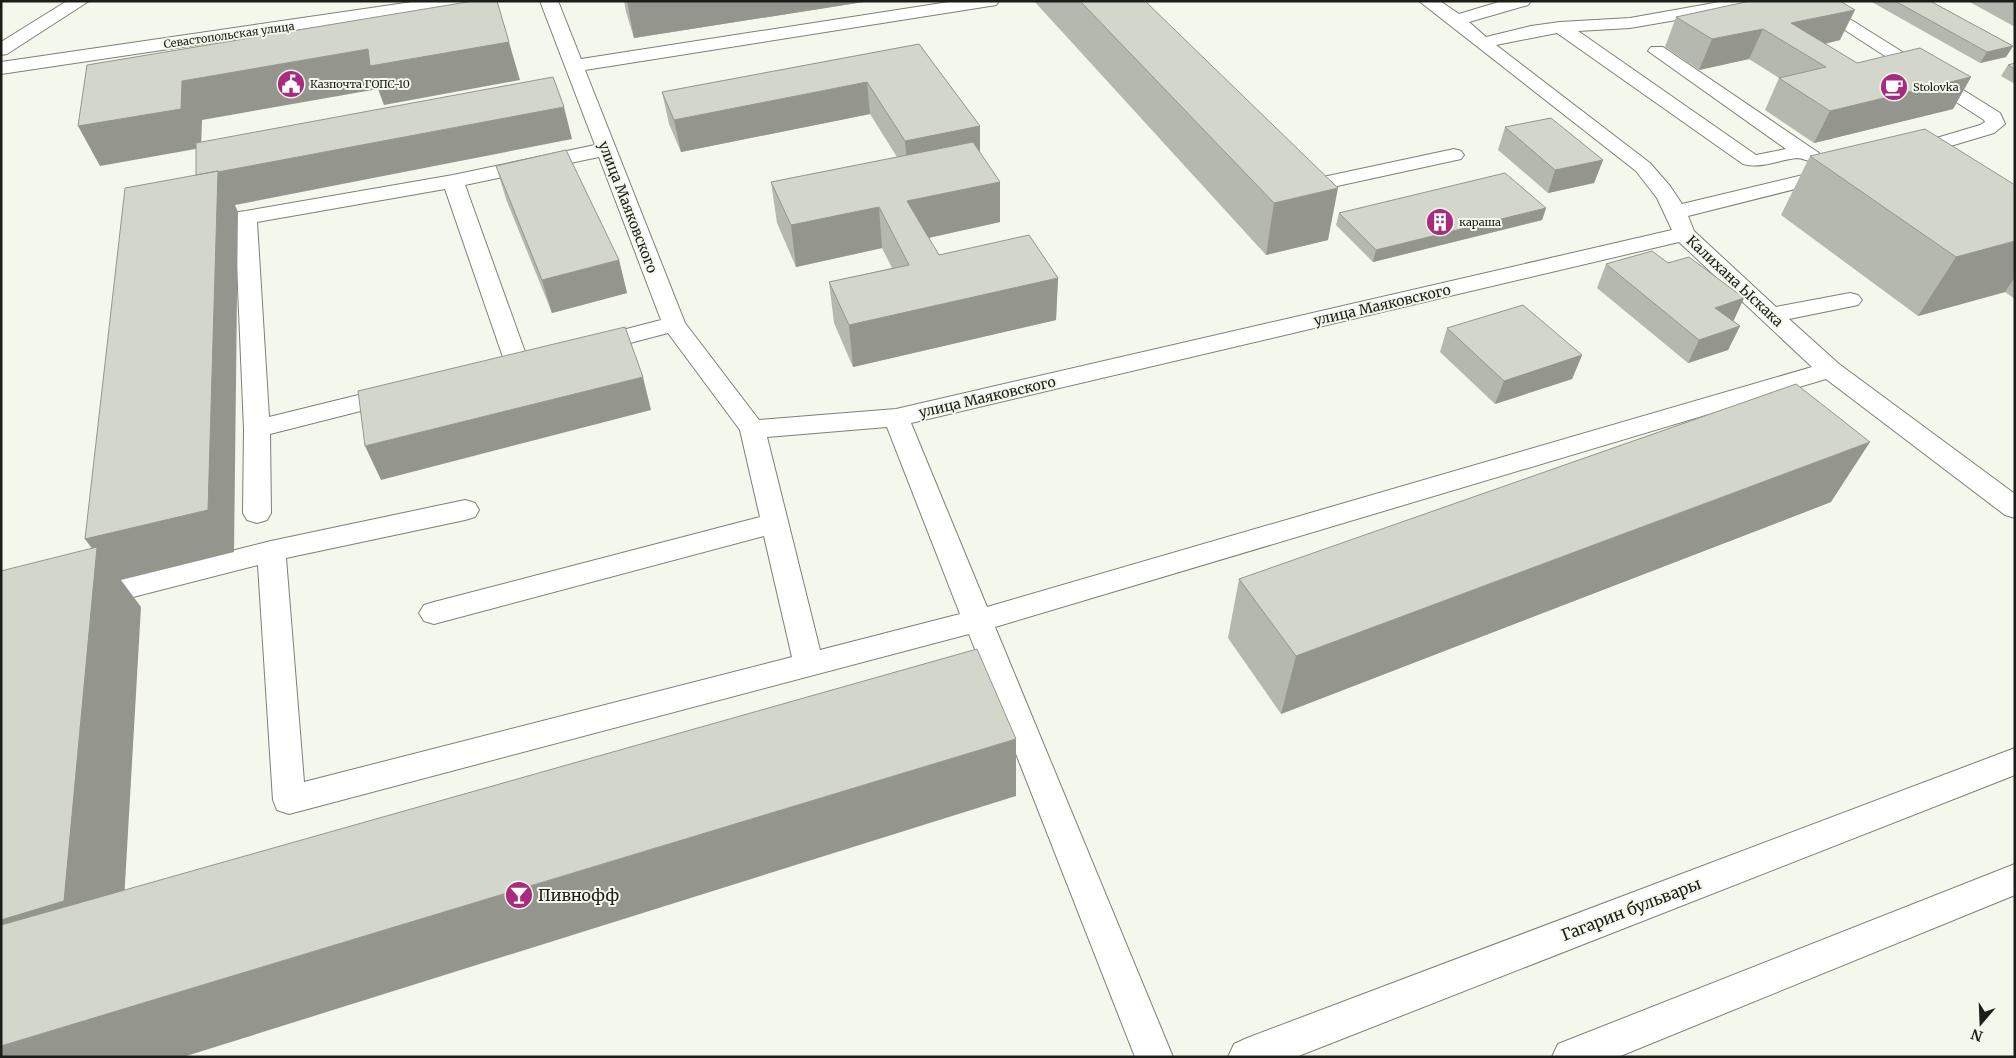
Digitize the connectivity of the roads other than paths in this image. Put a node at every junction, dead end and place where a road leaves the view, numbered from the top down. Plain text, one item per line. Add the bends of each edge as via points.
1 (80, 1) edge
2 (456, 1) edge
3 (548, 1) edge
4 (990, 1) edge
5 (1428, 1) edge
6 (1522, 1) edge
7 (1757, 1) edge
8 (1810, 1) edge
9 (1456, 20) junction
10 (1560, 27) junction
11 (27, 34) junction
12 (1, 38) edge
13 (1482, 43) junction
14 (1, 50) edge
15 (1656, 51) dead end
16 (1, 68) edge
17 (570, 76) junction
18 (606, 149) junction
19 (1803, 151) junction
20 (1454, 155) dead end
21 (1893, 156) edge
22 (1284, 166) edge
23 (453, 181) junction
24 (1680, 223) junction
25 (1850, 300) dead end
26 (1771, 316) junction
27 (674, 324) junction
28 (573, 350) edge
29 (517, 363) edge
30 (1830, 370) junction
31 (411, 390) edge
32 (896, 418) junction
33 (257, 429) junction
34 (752, 429) junction
35 (2015, 508) edge
36 (466, 510) dead end
37 (257, 513) dead end
38 (775, 523) junction
39 (271, 551) junction
40 (69, 603) edge
41 (434, 613) dead end
42 (976, 621) junction
43 (809, 665) junction
44 (2015, 761) edge
45 (2015, 879) edge
46 (1154, 1057) edge
47 (1247, 1057) edge
48 (1571, 1057) edge

1 - 11 street
2 - 16 street, Севастопольская улица
3 - 17 street, улица Маяковского
4 - 17 street
5 - 9 street, Калихана Ыскака
6 - 9 street
7 - 10 street via 1630,23
8 - 21 street via 1992,117 1995,124
9 - 13 street, Калихана Ыскака
10 - 13 street
10 - 19 street via 1750,160
11 - 12 street
11 - 14 street
13 - 24 street, Калихана Ыскака via 1643,167 1665,190
15 - 19 street
17 - 18 street, улица Маяковского
18 - 23 street
18 - 27 street, улица Маяковского
19 - 24 street, улица Маяковского via 1846,170
20 - 22 street via 1305,187
23 - 29 street
23 - 33 street via 246,217
24 - 26 street, Калихана Ыскака
24 - 32 street, улица Маяковского
25 - 26 street
26 - 30 street, Калихана Ыскака
27 - 28 street
27 - 34 street, улица Маяковского
30 - 35 street, Калихана Ыскака
30 - 42 street
31 - 33 street
32 - 34 street, улица Маяковского
32 - 42 street
33 - 37 street
34 - 38 street
36 - 39 street
38 - 41 street
38 - 43 street
39 - 40 street
39 - 43 street via 290,800
42 - 43 street
42 - 46 street
44 - 47 street, Гагарин бульвары
45 - 48 street

